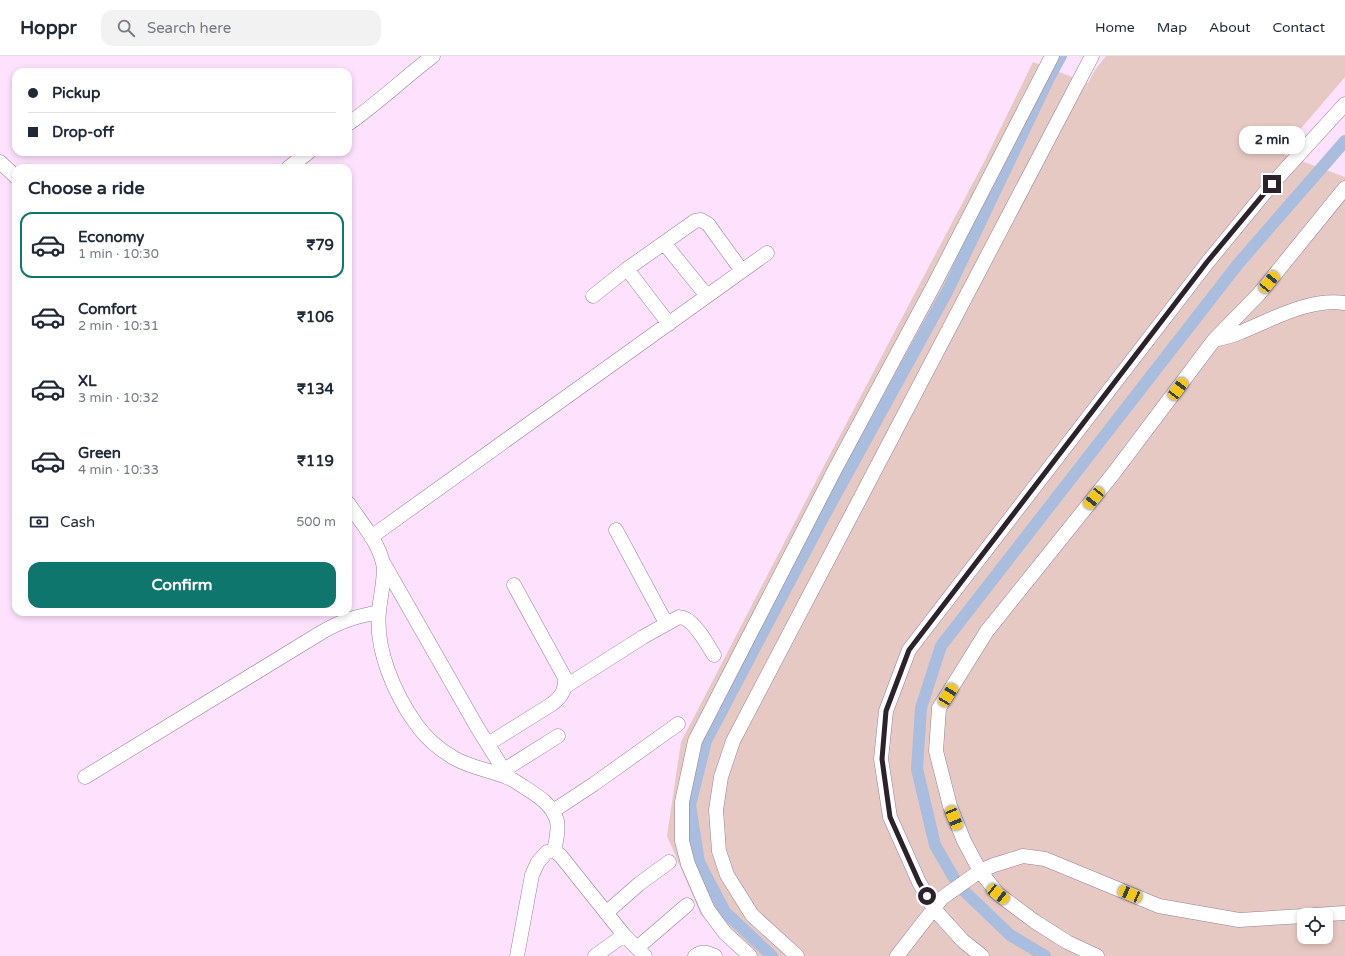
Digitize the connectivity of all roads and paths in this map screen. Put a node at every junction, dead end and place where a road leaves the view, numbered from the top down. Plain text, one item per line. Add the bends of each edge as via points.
1 (433, 56) edge
2 (1052, 56) edge
3 (1092, 56) edge
4 (1345, 104) edge
5 (352, 121) edge
6 (304, 156) edge
7 (0, 162) edge
8 (293, 164) edge
9 (12, 173) edge
10 (1345, 188) edge
11 (664, 243) junction
12 (767, 253) dead end
13 (627, 269) junction
14 (742, 271) junction
15 (593, 296) dead end
16 (707, 296) junction
17 (1345, 303) edge
18 (669, 324) junction
19 (1214, 340) junction
20 (352, 509) edge
21 (616, 530) dead end
22 (371, 537) junction
23 (384, 564) junction
24 (514, 585) dead end
25 (379, 612) junction
26 (666, 623) junction
27 (714, 655) dead end
28 (566, 686) junction
29 (678, 724) dead end
30 (558, 736) dead end
31 (488, 744) junction
32 (506, 774) junction
33 (85, 777) dead end
34 (553, 811) junction
35 (554, 851) junction
36 (668, 862) dead end
37 (977, 873) junction
38 (938, 903) junction
39 (688, 905) dead end
40 (606, 913) junction
41 (1333, 914) edge
42 (1345, 914) edge
43 (1297, 916) edge
44 (624, 935) junction
45 (641, 952) edge
46 (517, 956) edge
47 (595, 956) edge
48 (694, 956) edge
49 (715, 956) edge
50 (750, 956) edge
51 (797, 956) edge
52 (897, 956) edge
53 (982, 956) edge
54 (1097, 956) edge

1 - 5 street
2 - 50 street via 695,741 682,802 682,841 688,864 708,910 725,933
3 - 51 street via 733,741 721,777 716,810 719,851 727,875 752,915
4 - 38 street via 1272,184 1207,262 909,650 886,711 882,759 890,817 919,882
6 - 8 street
7 - 9 street
10 - 19 street via 1259,294
11 - 13 street
11 - 14 street via 690,224 701,220 708,224
11 - 16 street
12 - 14 street
13 - 15 street
13 - 18 street
14 - 16 street
16 - 18 street
17 - 19 street via 1333,301 1305,307 1240,333
18 - 22 street
19 - 37 street via 1113,474 987,631 939,708 936,752 948,799
20 - 22 street
21 - 26 street
22 - 23 street
23 - 25 street
23 - 31 street
24 - 28 street via 565,678
25 - 32 street via 378,633 384,662 416,724 433,743 455,759 475,767
25 - 33 street via 342,621 322,632
26 - 27 street via 679,617 688,619
26 - 28 street
28 - 31 street via 552,704
29 - 34 street
30 - 32 street
31 - 32 street
32 - 34 street via 544,799
34 - 35 street via 557,822
35 - 40 street via 560,855
35 - 46 street via 547,852 538,862 532,875
36 - 40 street
37 - 38 street
37 - 43 street via 994,864 1023,856 1045,859 1159,906 1239,920
37 - 54 street via 998,894 1034,922
38 - 52 street
38 - 53 street via 963,940
39 - 45 street
40 - 44 street
41 - 42 street
44 - 45 street
44 - 47 street
48 - 49 street via 706,952

